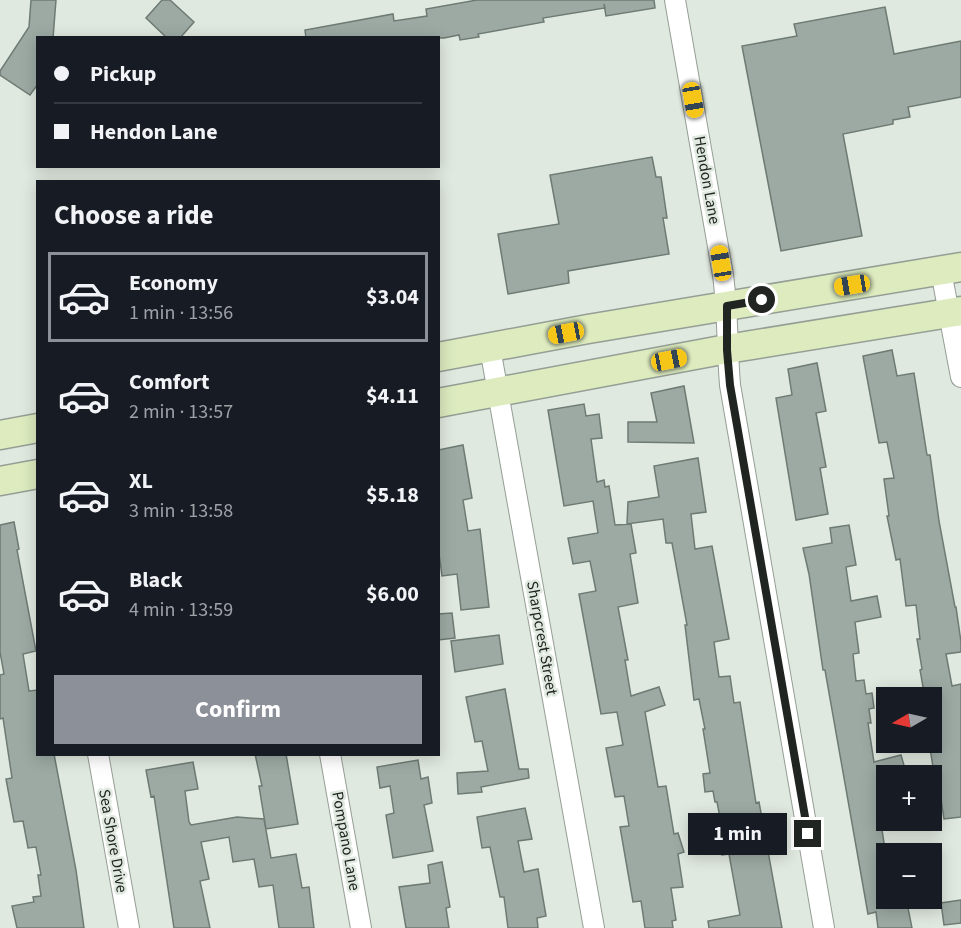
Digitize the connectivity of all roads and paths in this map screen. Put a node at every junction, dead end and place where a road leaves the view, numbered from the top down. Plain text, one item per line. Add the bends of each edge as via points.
1 (675, 0) edge
2 (951, 269) edge
3 (727, 306) junction
4 (955, 312) edge
5 (490, 348) junction
6 (727, 350) junction
7 (440, 357) edge
8 (961, 377) edge
9 (498, 393) junction
10 (440, 403) edge
11 (36, 428) edge
12 (0, 435) edge
13 (36, 474) edge
14 (0, 481) edge
15 (98, 756) edge
16 (330, 756) edge
17 (129, 928) edge
18 (361, 928) edge
19 (594, 928) edge
20 (824, 928) edge

1 - 3 street, Hendon Lane
2 - 3 main road
2 - 4 street
3 - 5 main road
3 - 6 street, Hendon Lane
4 - 6 main road
4 - 8 street
5 - 7 main road
5 - 9 street, Sharpcrest Street
6 - 9 main road
6 - 20 street, Hendon Lane
9 - 10 main road
9 - 19 street, Sharpcrest Street
11 - 12 main road
13 - 14 main road
15 - 17 street, Sea Shore Drive
16 - 18 street, Pompano Lane

